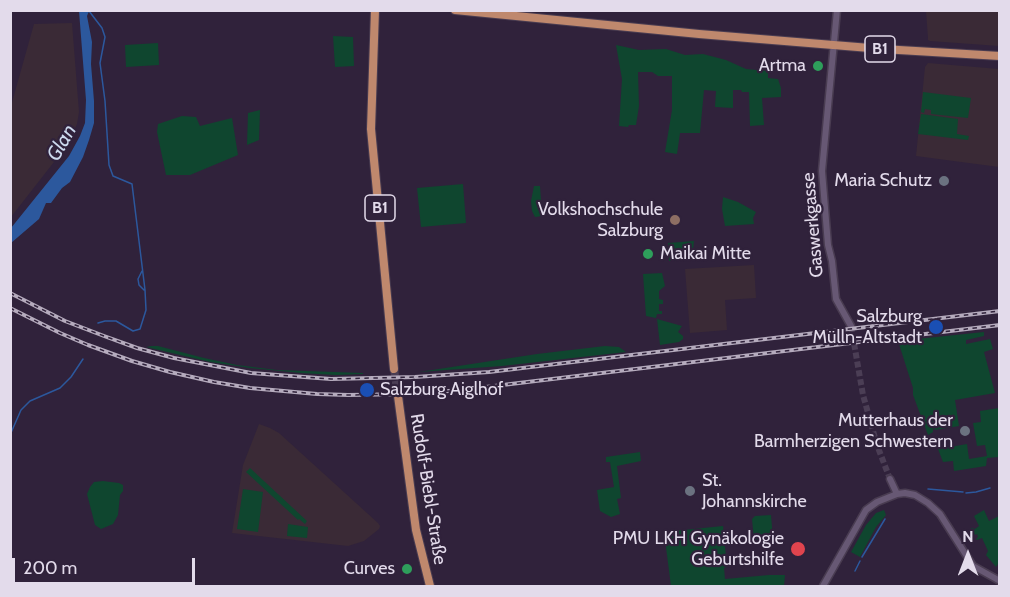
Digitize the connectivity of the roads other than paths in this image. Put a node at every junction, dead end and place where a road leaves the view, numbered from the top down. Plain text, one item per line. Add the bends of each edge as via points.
1 (375, 10) edge
2 (454, 10) edge
3 (837, 10) edge
4 (834, 45) junction
5 (999, 56) edge
6 (851, 326) tunnel mouth
7 (394, 369) tunnel mouth
8 (398, 396) tunnel mouth
9 (890, 479) tunnel mouth
10 (897, 494) junction
11 (999, 581) edge
12 (430, 586) edge
13 (824, 586) edge

1 - 7 main road, B1 via 371,129
2 - 4 main road, B1
3 - 4 street, Gaswerkgasse
4 - 5 main road, B1
4 - 6 street, Gaswerkgasse via 822,174 836,299
8 - 12 main road, Rudolf-Biebl-Straße via 416,530
9 - 10 street
10 - 11 street via 908,493 928,503 940,514 974,566
10 - 13 street via 870,506 862,516

